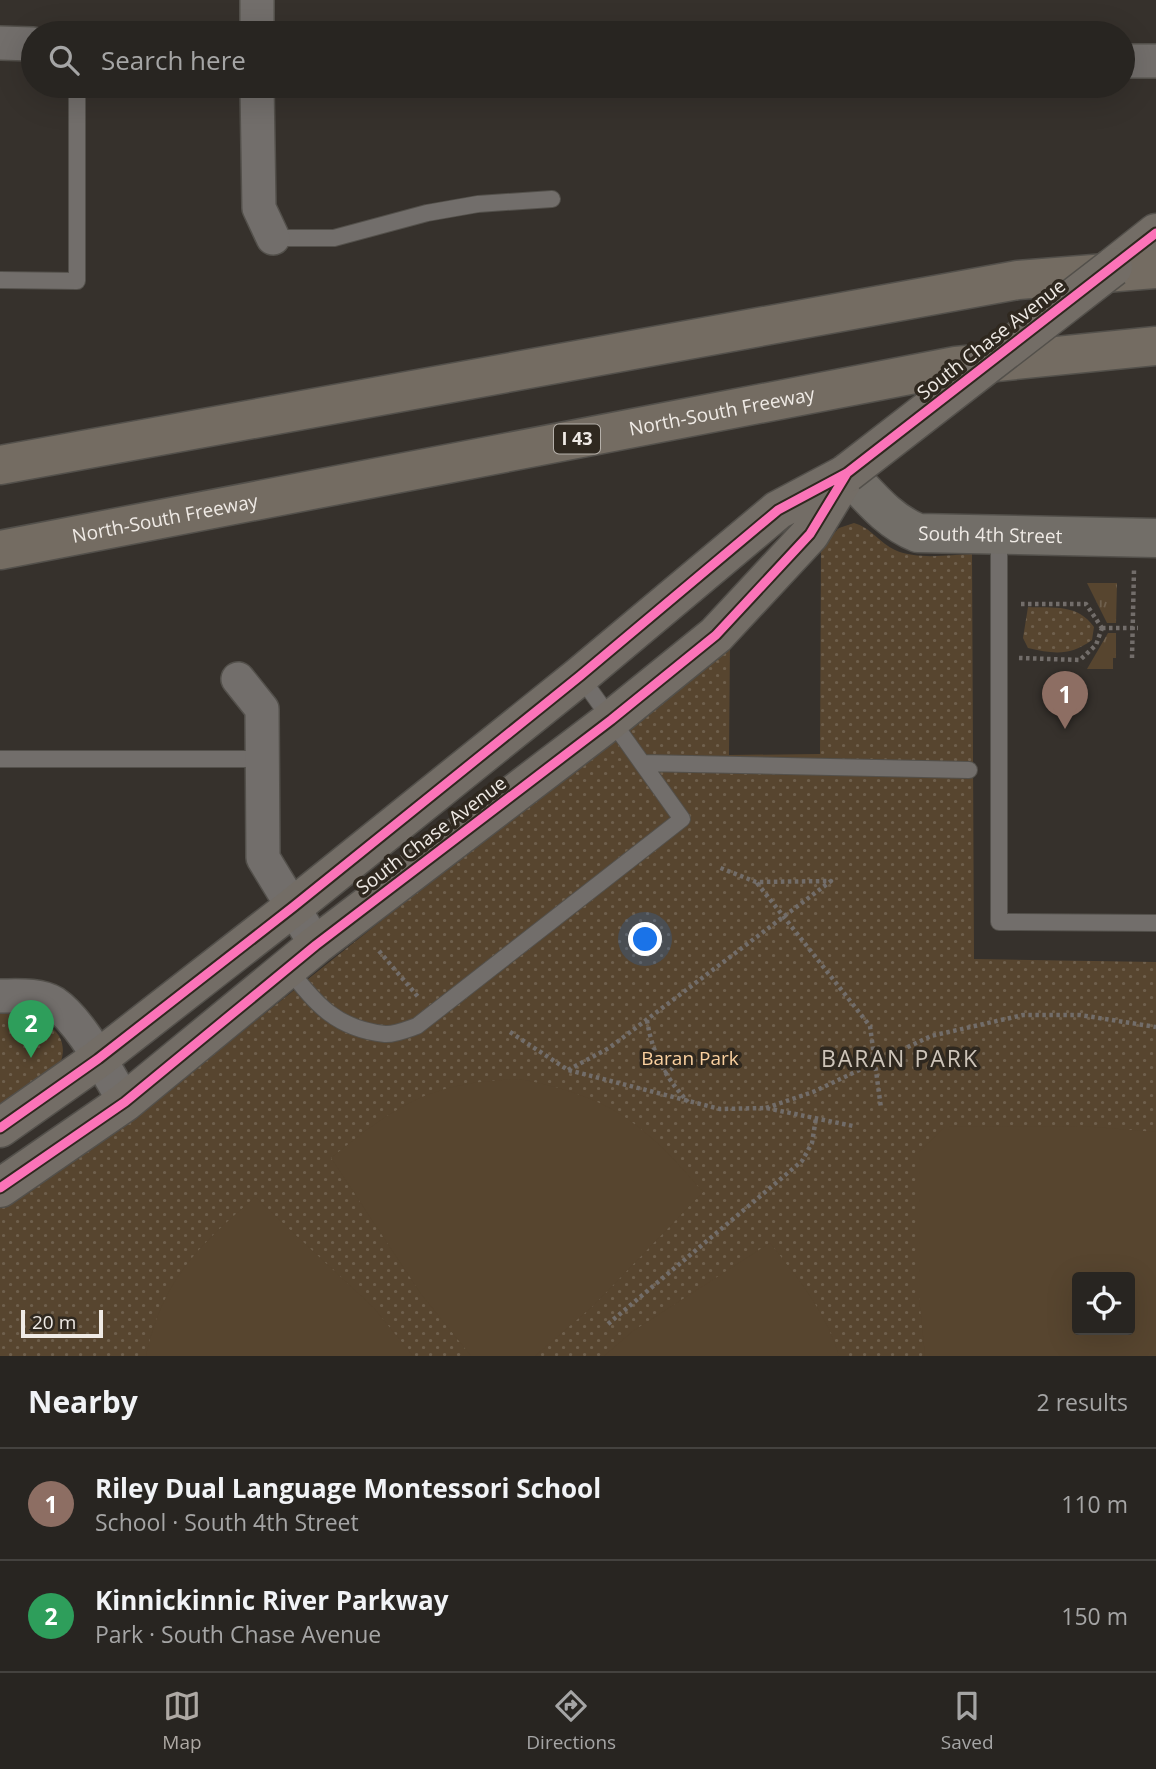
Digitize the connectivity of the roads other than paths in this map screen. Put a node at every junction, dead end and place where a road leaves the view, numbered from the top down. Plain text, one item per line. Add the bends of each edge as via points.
1 (257, 0) edge
2 (257, 21) edge
3 (0, 43) edge
4 (21, 44) edge
5 (1135, 61) edge
6 (1156, 61) edge
7 (77, 98) edge
8 (257, 98) edge
9 (552, 199) dead end
10 (1156, 233) edge
11 (273, 238) joint
12 (1156, 269) edge
13 (0, 280) edge
14 (1156, 346) edge
15 (0, 464) edge
16 (847, 473) junction
17 (999, 536) junction
18 (1156, 538) edge
19 (0, 550) edge
20 (580, 677) junction
21 (238, 678) dead end
22 (611, 720) junction
23 (0, 759) edge
24 (262, 759) junction
25 (642, 763) junction
26 (969, 770) dead end
27 (293, 907) junction
28 (1156, 923) edge
29 (302, 957) junction
30 (0, 996) edge
31 (98, 1059) junction
32 (125, 1102) junction
33 (0, 1128) edge
34 (0, 1188) edge

1 - 2 street
3 - 4 street
5 - 6 street
7 - 13 lane via 77,281
8 - 11 street via 259,208
9 - 11 lane via 427,213 334,238
10 - 16 main road, South Chase Avenue, bridge
12 - 15 highway via 1018,281
14 - 19 highway, North-South Freeway / I 43 via 956,366
16 - 17 street, South 4th Street via 886,514 918,533
16 - 20 main road, South Chase Avenue via 778,510
16 - 22 main road, South Chase Avenue via 810,534 716,635
17 - 18 street, South 4th Street
17 - 28 lane via 999,922
20 - 22 lane
20 - 27 main road, South Chase Avenue
21 - 24 street via 262,709
22 - 25 lane
22 - 29 main road, South Chase Avenue
23 - 24 lane
24 - 27 street via 263,858
25 - 26 lane
25 - 29 lane via 682,819 417,1026 387,1035 348,1024 321,1009
27 - 29 street
27 - 31 main road, South Chase Avenue
29 - 32 main road, South Chase Avenue
30 - 31 street via 53,1002 71,1019
31 - 32 street
31 - 33 main road, South Chase Avenue
32 - 34 main road, South Chase Avenue

